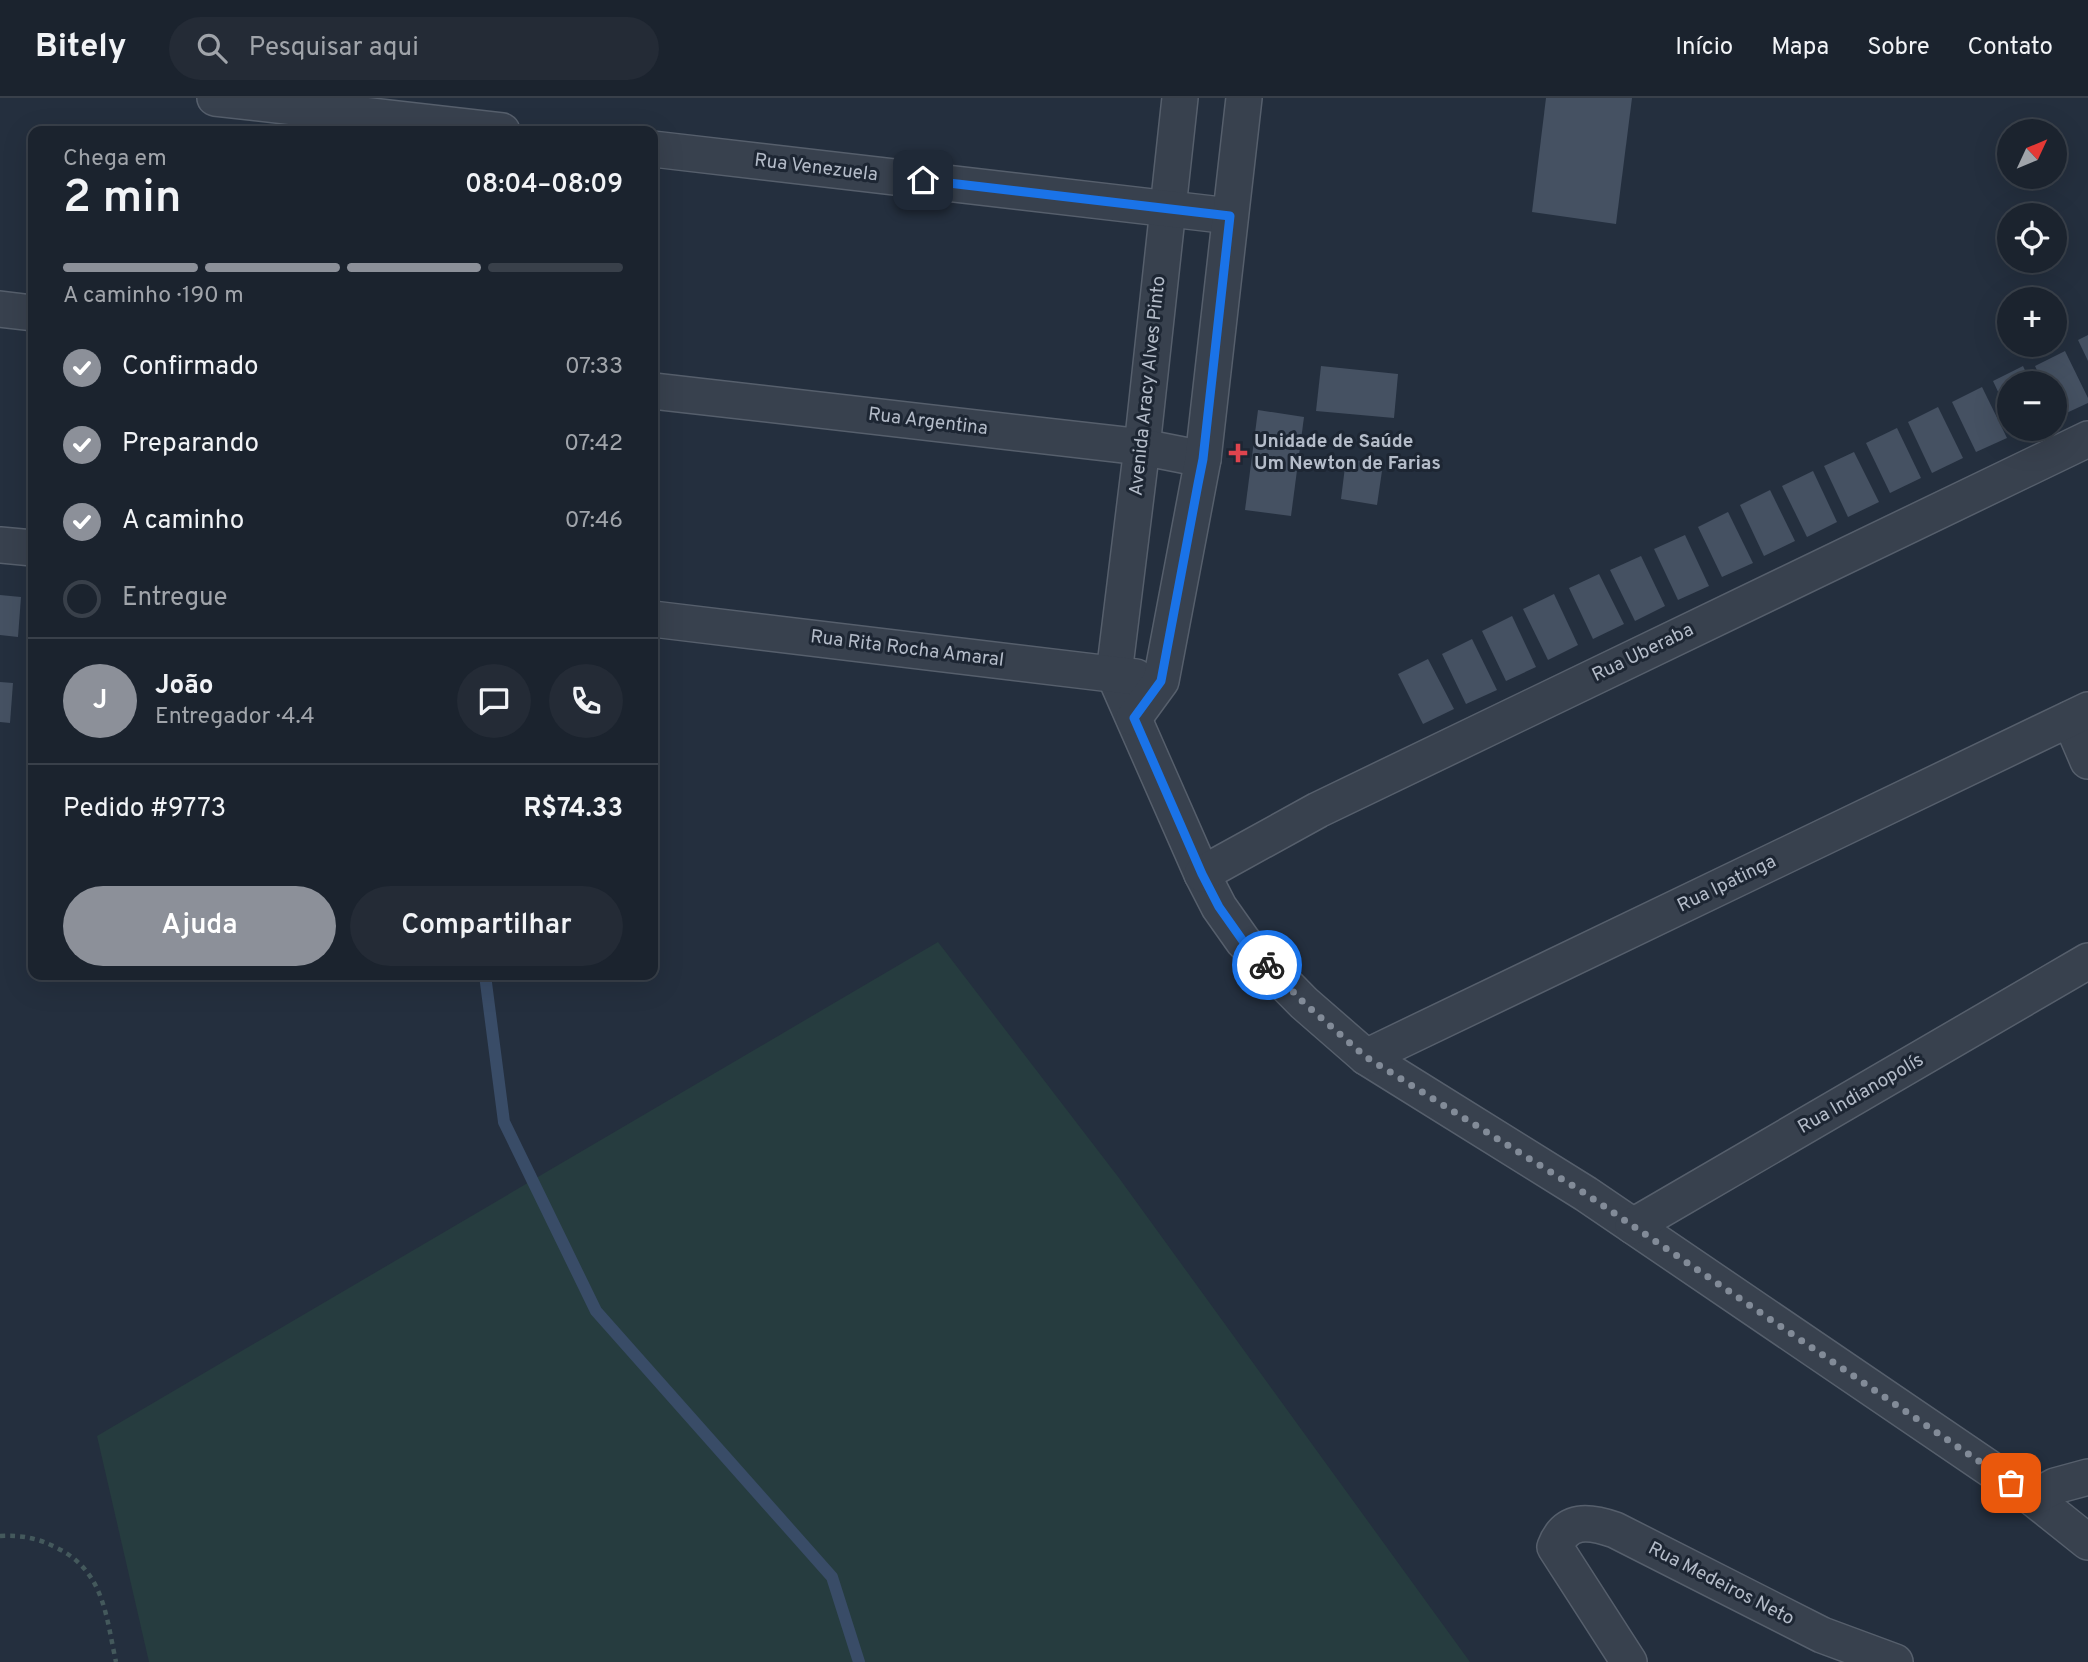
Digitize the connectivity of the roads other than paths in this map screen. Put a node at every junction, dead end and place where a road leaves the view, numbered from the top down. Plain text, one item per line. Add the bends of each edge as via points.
1 (1180, 98) edge
2 (1244, 98) edge
3 (236, 107) edge
4 (447, 126) edge
5 (658, 150) edge
6 (1167, 208) junction
7 (1230, 216) junction
8 (0, 309) edge
9 (28, 312) edge
10 (658, 392) edge
11 (2088, 439) edge
12 (1142, 447) junction
13 (1203, 459) junction
14 (0, 545) edge
15 (28, 548) edge
16 (658, 620) edge
17 (1114, 674) junction
18 (1161, 681) junction
19 (2079, 715) edge
20 (1134, 718) junction
21 (2088, 761) edge
22 (1202, 874) junction
23 (2088, 961) edge
24 (1366, 1057) junction
25 (1633, 1226) junction
26 (2088, 1477) edge
27 (2033, 1498) junction
28 (2088, 1542) edge
29 (1629, 1662) edge
30 (1895, 1662) edge

1 - 6 street, Avenida Aracy Alves Pinto
2 - 7 street
3 - 4 street
5 - 6 street, Rua Venezuela
6 - 7 street, Rua Venezuela
6 - 12 street, Avenida Aracy Alves Pinto
7 - 13 street
8 - 9 street
10 - 12 street, Rua Argentina
11 - 22 street, Rua Uberaba via 1318,810
12 - 13 street, Rua Argentina
12 - 17 street, Avenida Aracy Alves Pinto
13 - 18 street
14 - 15 street
16 - 17 street, Rua Rita Rocha Amaral
17 - 18 street, Rua Rita Rocha Amaral
17 - 20 street
18 - 20 street
19 - 21 street
19 - 24 street, Rua Ipatinga
20 - 22 street
22 - 24 street via 1243,941
23 - 25 street, Rua Indianopolís
24 - 25 street
25 - 27 street
26 - 27 street via 2054,1486
27 - 28 street
29 - 30 street, Rua Medeiros Neto via 1555,1547 1568,1527 1602,1525 1822,1635

